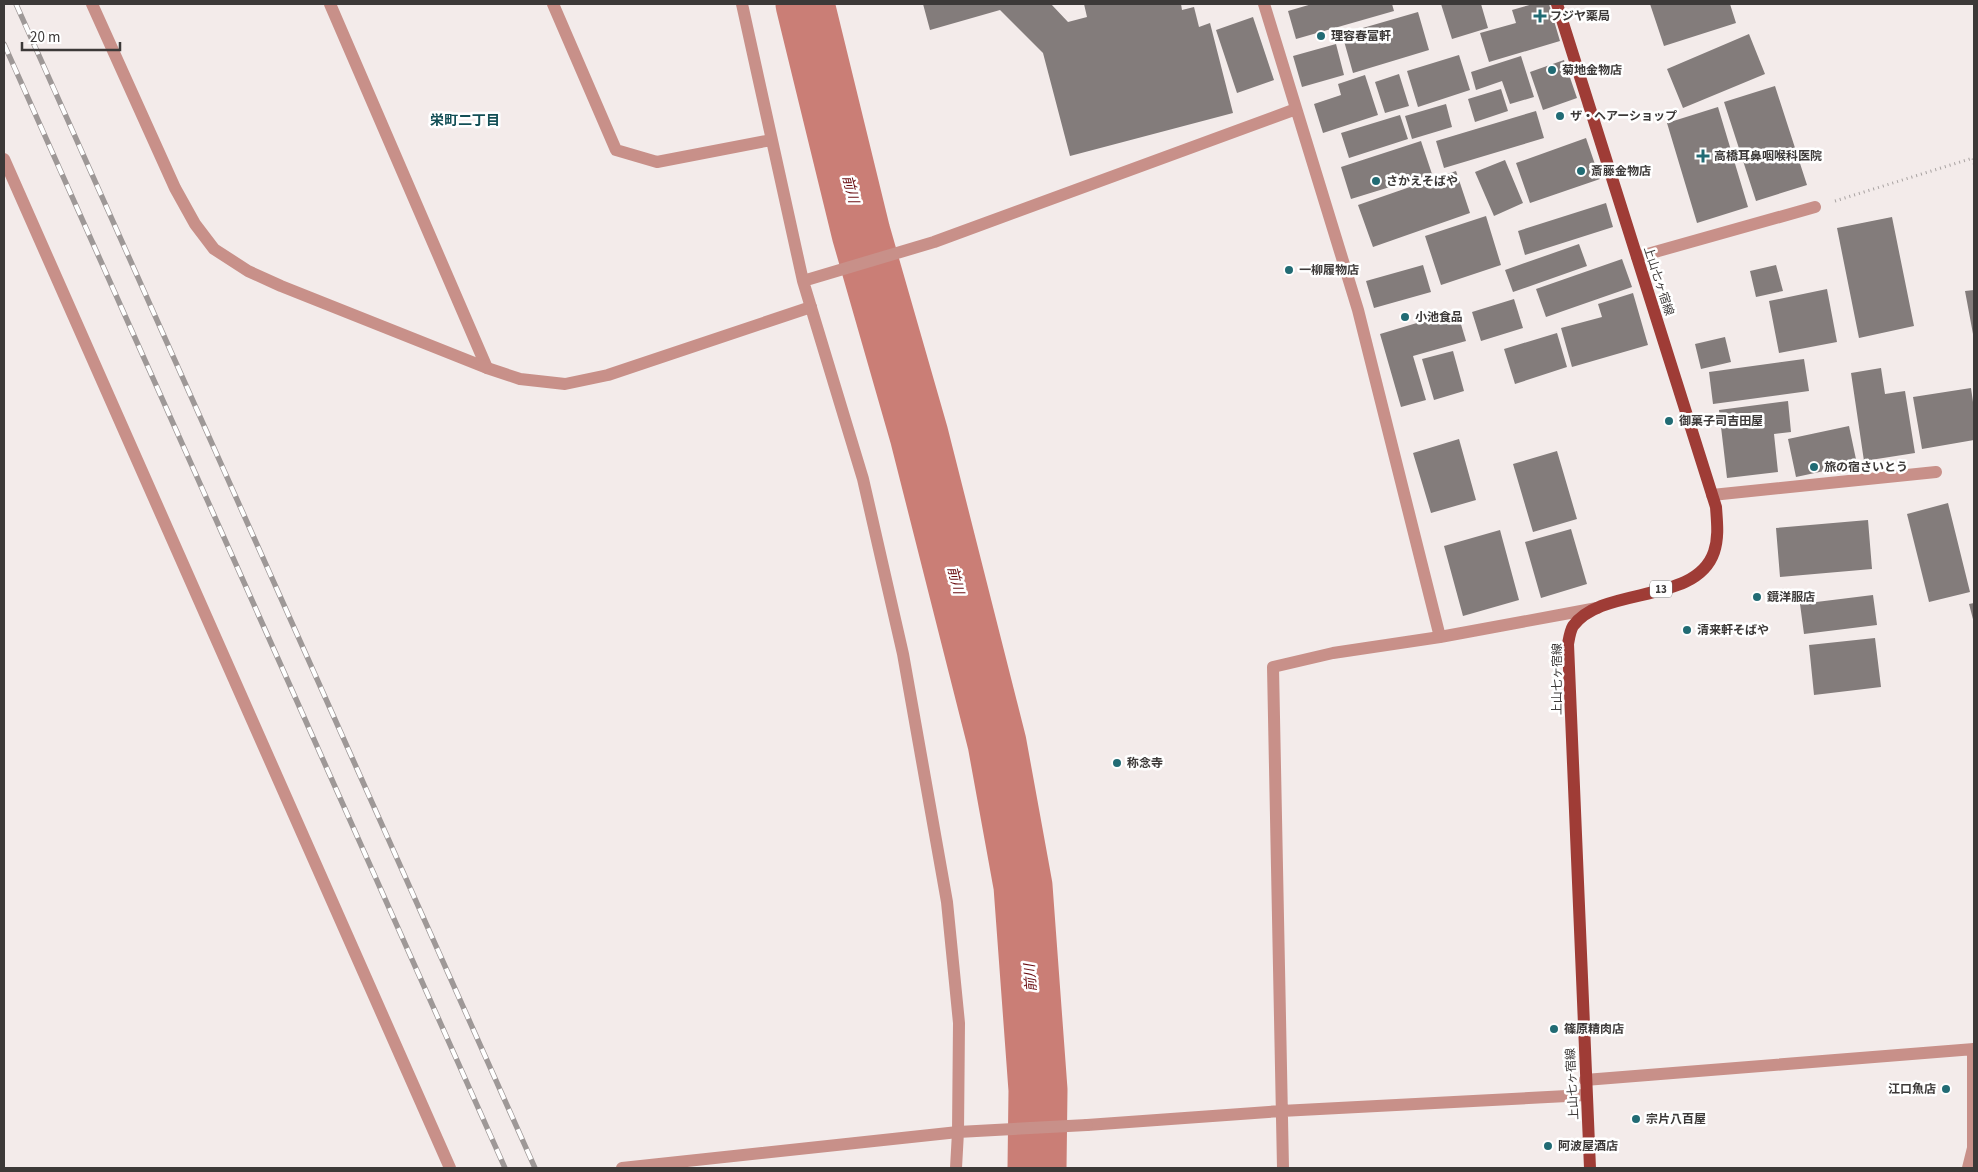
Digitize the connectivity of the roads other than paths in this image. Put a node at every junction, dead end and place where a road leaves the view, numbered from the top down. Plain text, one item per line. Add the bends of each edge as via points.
1 (92, 4) edge
2 (330, 4) edge
3 (553, 4) edge
4 (742, 4) edge
5 (1264, 4) edge
6 (1557, 4) edge
7 (1296, 109) junction
8 (771, 140) junction
9 (4, 159) edge
10 (1815, 207) road end
11 (1637, 257) junction
12 (803, 281) junction
13 (811, 307) junction
14 (487, 368) junction
15 (1936, 472) dead end
16 (1712, 495) junction
17 (1597, 608) junction
18 (1440, 637) junction
19 (1974, 1049) edge
20 (1585, 1080) junction
21 (1586, 1095) junction
22 (1281, 1111) junction
23 (963, 1132) junction
24 (450, 1168) edge
25 (622, 1168) edge
26 (956, 1168) edge
27 (1283, 1168) edge
28 (1590, 1168) edge
29 (1968, 1168) edge

1 - 14 street via 175,188 195,224 214,249 248,271 281,286
2 - 14 street
3 - 8 street via 616,150 657,162
4 - 8 street
5 - 7 street
6 - 11 main road, 上山七ヶ宿線 / 13
7 - 12 street via 934,242
7 - 18 street via 1358,310
8 - 12 street
9 - 24 street
10 - 11 street
11 - 16 main road, 上山七ヶ宿線 / 13
12 - 13 street
13 - 14 street via 608,375 565,384 520,379
13 - 23 street via 863,479 904,654 947,902 959,1023
15 - 16 street
16 - 17 main road, 上山七ヶ宿線 / 13 via 1718,531 1714,553 1703,568 1686,582
17 - 18 street
17 - 20 main road, 上山七ヶ宿線 / 13 via 1573,626 1568,644
18 - 22 street via 1333,653 1273,666
19 - 20 street
19 - 29 street via 1973,1148
20 - 21 main road, 上山七ヶ宿線 / 13
21 - 22 street
21 - 28 main road, 上山七ヶ宿線 / 13
22 - 23 street
22 - 27 street
23 - 25 street
23 - 26 street

